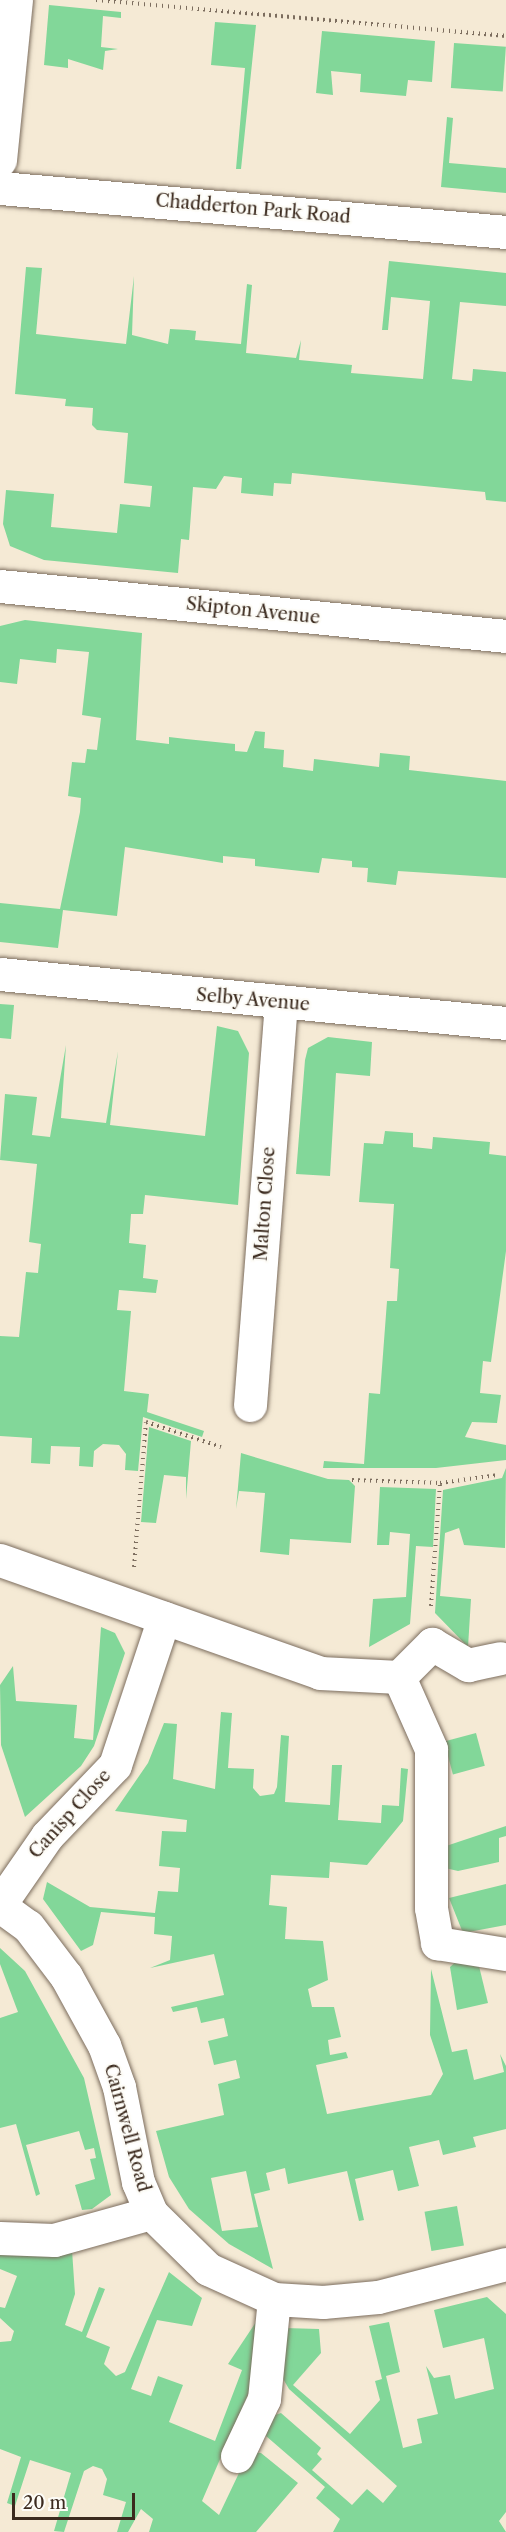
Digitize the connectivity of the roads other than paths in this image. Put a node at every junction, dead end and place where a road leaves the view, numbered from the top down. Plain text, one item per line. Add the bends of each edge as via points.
1 (16, 0) edge
2 (0, 160) edge
3 (0, 188) edge
4 (506, 232) edge
5 (0, 586) edge
6 (506, 636) edge
7 (0, 974) edge
8 (281, 1003) junction
9 (506, 1023) edge
10 (250, 1405) dead end
11 (0, 1560) edge
12 (164, 1618) junction
13 (500, 1658) dead end
14 (399, 1677) junction
15 (0, 1905) edge
16 (506, 1954) edge
17 (151, 2213) junction
18 (0, 2238) edge
19 (506, 2264) edge
20 (274, 2299) junction
21 (237, 2456) dead end

1 - 2 street
3 - 4 street, Chadderton Park Road
5 - 6 street, Skipton Avenue
7 - 8 street, Selby Avenue
8 - 9 street, Selby Avenue
8 - 10 street, Malton Close
11 - 12 street
12 - 14 street via 320,1673
12 - 15 street, Canisp Close via 115,1765 47,1836
13 - 14 street via 468,1665 431,1630
14 - 16 street via 431,1749 417,1893 437,1943
15 - 17 street, Cairnwell Road via 49,1950 104,2045
17 - 18 street via 63,2239
17 - 20 street, Cairnwell Road via 208,2269
19 - 20 street, Cairnwell Road via 378,2297
20 - 21 street via 264,2399

